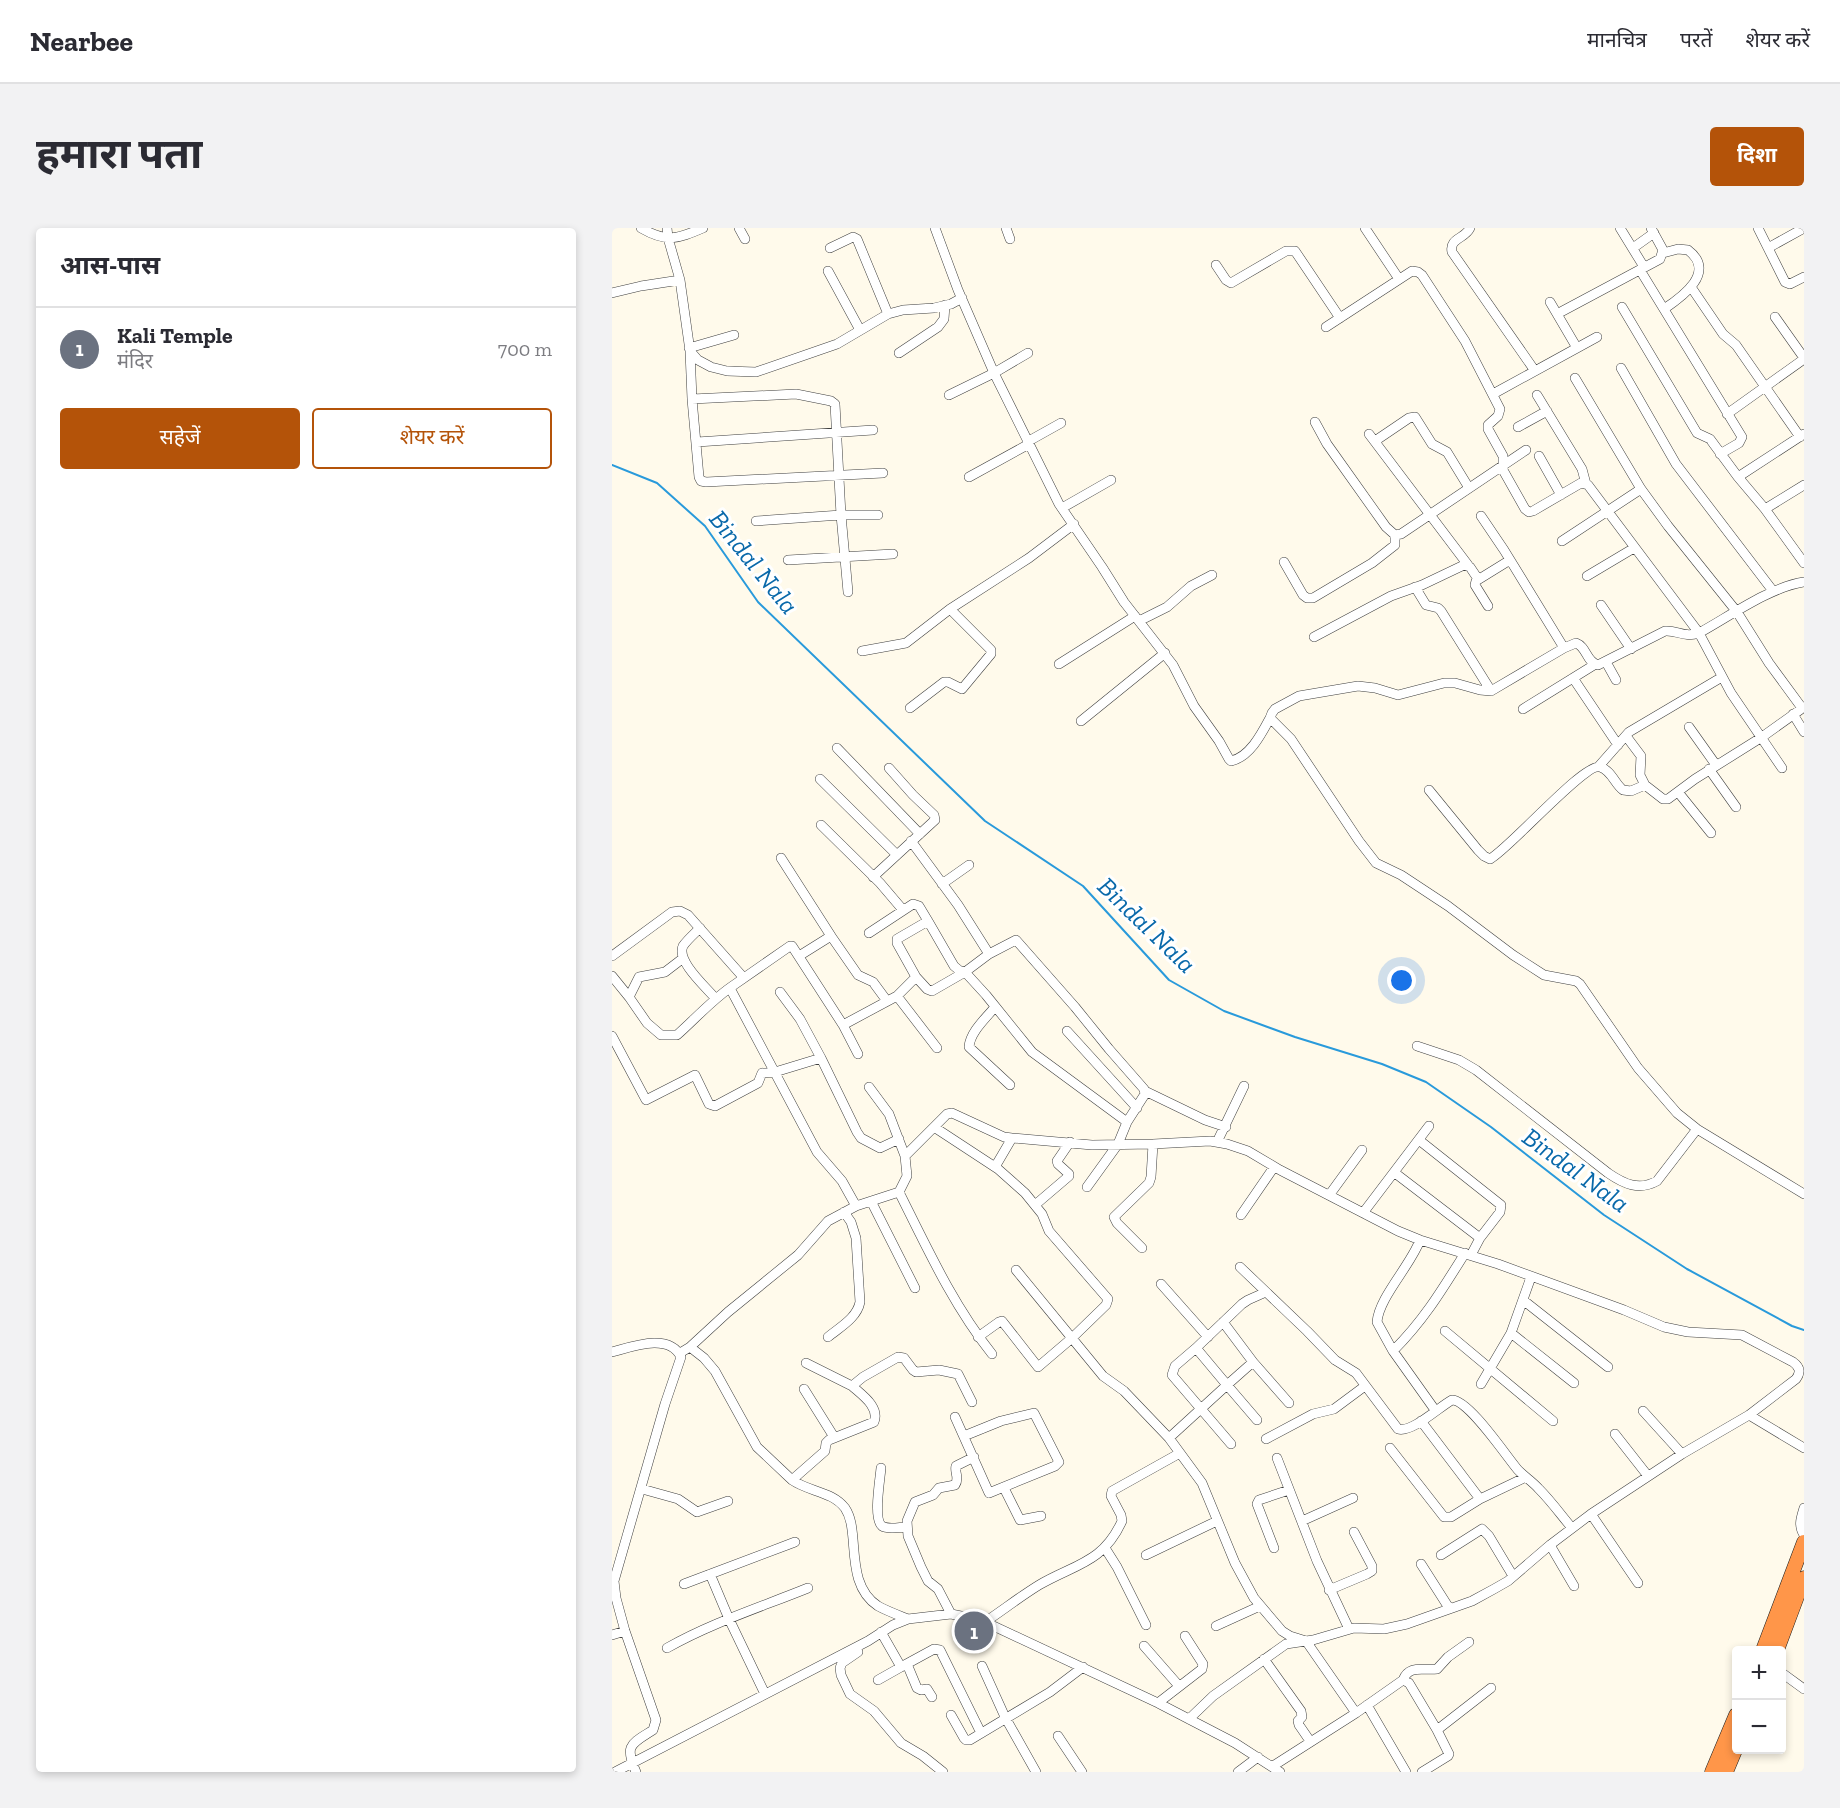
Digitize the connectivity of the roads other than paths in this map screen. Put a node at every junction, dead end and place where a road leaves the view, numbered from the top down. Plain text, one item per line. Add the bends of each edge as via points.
1 (641, 228) edge
2 (703, 228) edge
3 (739, 228) edge
4 (935, 228) edge
5 (1006, 228) edge
6 (1365, 228) edge
7 (1470, 228) edge
8 (1620, 228) edge
9 (1758, 228) edge
10 (1804, 228) edge
11 (1653, 230) edge
12 (667, 233) edge
13 (745, 239) dead end
14 (1010, 239) dead end
15 (830, 248) dead end
16 (1633, 248) junction
17 (1768, 248) junction
18 (1663, 253) junction
19 (1216, 266) dead end
20 (1642, 269) junction
21 (828, 271) dead end
22 (1804, 276) edge
23 (1399, 279) junction
24 (680, 280) junction
25 (1691, 287) junction
26 (612, 293) edge
27 (962, 298) junction
28 (1550, 302) dead end
29 (945, 305) junction
30 (1622, 307) dead end
31 (1664, 309) junction
32 (888, 314) junction
33 (1557, 314) junction
34 (1775, 316) dead end
35 (1340, 318) junction
36 (1326, 327) dead end
37 (860, 330) junction
38 (734, 335) dead end
39 (1597, 337) dead end
40 (1577, 348) junction
41 (689, 350) junction
42 (1028, 353) dead end
43 (899, 354) dead end
44 (1804, 359) edge
45 (1621, 368) dead end
46 (1535, 371) junction
47 (994, 373) junction
48 (1575, 378) dead end
49 (1765, 388) junction
50 (1493, 394) junction
51 (949, 395) dead end
52 (1537, 395) dead end
53 (692, 399) junction
54 (1547, 411) junction
55 (1727, 414) junction
56 (1316, 422) dead end
57 (1061, 423) dead end
58 (1518, 427) dead end
59 (873, 430) dead end
60 (838, 433) junction
61 (1802, 435) edge
62 (697, 442) junction
63 (1028, 443) junction
64 (1526, 450) dead end
65 (1720, 454) junction
66 (1539, 456) dead end
67 (1502, 467) junction
68 (883, 473) dead end
69 (840, 474) junction
70 (969, 477) dead end
71 (1738, 477) junction
72 (1110, 480) dead end
73 (1586, 484) junction
74 (1804, 485) edge
75 (1469, 488) junction
76 (1641, 489) junction
77 (1561, 495) junction
78 (1062, 508) junction
79 (1765, 509) junction
80 (1607, 513) junction
81 (1429, 514) junction
82 (841, 515) junction
83 (878, 515) dead end
84 (1481, 516) dead end
85 (756, 521) dead end
86 (1074, 524) junction
87 (1395, 535) junction
88 (1562, 541) dead end
89 (1634, 548) junction
90 (893, 554) dead end
91 (846, 558) junction
92 (788, 560) dead end
93 (1510, 560) junction
94 (1284, 562) dead end
95 (1804, 563) edge
96 (1468, 565) junction
97 (1212, 575) dead end
98 (1587, 576) dead end
99 (1478, 579) junction
100 (1804, 582) edge
101 (1415, 587) junction
102 (1773, 591) junction
103 (848, 592) dead end
104 (1601, 605) dead end
105 (1488, 606) dead end
106 (950, 609) junction
107 (1737, 612) junction
108 (1137, 619) junction
109 (1699, 633) junction
110 (1314, 637) dead end
111 (1564, 648) junction
112 (1631, 649) junction
113 (862, 651) dead end
114 (1164, 653) junction
115 (1606, 662) junction
116 (1059, 664) dead end
117 (1594, 665) junction
118 (1722, 677) junction
119 (1573, 678) junction
120 (1616, 680) dead end
121 (1491, 691) junction
122 (1803, 707) edge
123 (909, 708) dead end
124 (1524, 709) dead end
125 (1793, 714) junction
126 (1270, 718) junction
127 (1081, 721) dead end
128 (1689, 727) dead end
129 (1804, 732) edge
130 (1626, 736) junction
131 (1762, 737) junction
132 (1618, 745) junction
133 (837, 748) dead end
134 (1599, 766) junction
135 (1713, 767) junction
136 (889, 768) dead end
137 (1782, 768) dead end
138 (820, 779) dead end
139 (1645, 785) junction
140 (1429, 790) dead end
141 (1678, 792) junction
142 (1737, 807) dead end
143 (821, 825) dead end
144 (1711, 833) dead end
145 (920, 834) junction
146 (911, 841) junction
147 (897, 855) junction
148 (782, 858) dead end
149 (969, 865) dead end
150 (873, 877) junction
151 (942, 884) junction
152 (903, 910) junction
153 (928, 921) junction
154 (700, 928) junction
155 (869, 933) dead end
156 (831, 936) junction
157 (989, 954) junction
158 (612, 956) edge
159 (799, 956) junction
160 (682, 959) junction
161 (965, 972) junction
162 (612, 976) edge
163 (743, 977) junction
164 (916, 977) junction
165 (731, 987) junction
166 (780, 992) dead end
167 (897, 996) junction
168 (629, 997) junction
169 (715, 998) junction
170 (887, 1001) junction
171 (994, 1007) junction
172 (843, 1025) junction
173 (1067, 1031) dead end
174 (612, 1036) edge
175 (1417, 1046) dead end
176 (937, 1048) dead end
177 (858, 1054) dead end
178 (821, 1058) junction
179 (775, 1072) junction
180 (1010, 1085) dead end
181 (1244, 1086) dead end
182 (869, 1087) dead end
183 (1145, 1091) junction
184 (1137, 1108) junction
185 (1127, 1122) junction
186 (1429, 1126) dead end
187 (934, 1127) junction
188 (1226, 1127) junction
189 (1697, 1129) junction
190 (1012, 1138) junction
191 (899, 1139) junction
192 (1419, 1140) junction
193 (1070, 1142) junction
194 (1217, 1142) junction
195 (1118, 1144) junction
196 (1153, 1144) junction
197 (1362, 1149) dead end
198 (905, 1156) junction
199 (994, 1167) junction
200 (1274, 1167) junction
201 (1395, 1173) junction
202 (1087, 1187) dead end
203 (899, 1192) junction
204 (1330, 1194) junction
205 (1804, 1194) edge
206 (871, 1201) junction
207 (1035, 1205) junction
208 (856, 1206) junction
209 (844, 1212) junction
210 (1363, 1213) junction
211 (1241, 1215) dead end
212 (1480, 1238) junction
213 (1420, 1240) junction
214 (1142, 1248) dead end
215 (1468, 1254) junction
216 (1240, 1267) dead end
217 (1016, 1270) dead end
218 (1531, 1277) junction
219 (1161, 1284) dead end
220 (915, 1288) dead end
221 (1266, 1292) junction
222 (1523, 1300) junction
223 (1223, 1322) junction
224 (1445, 1331) dead end
225 (1511, 1333) junction
226 (978, 1336) junction
227 (828, 1337) dead end
228 (1208, 1337) junction
229 (1072, 1338) junction
230 (690, 1347) junction
231 (1196, 1348) junction
232 (1393, 1351) junction
233 (612, 1353) edge
234 (680, 1353) junction
235 (992, 1354) dead end
236 (806, 1362) dead end
237 (1254, 1362) junction
238 (1608, 1367) dead end
239 (1491, 1368) junction
240 (1574, 1383) dead end
241 (1481, 1384) dead end
242 (1227, 1385) junction
243 (852, 1386) junction
244 (1365, 1386) junction
245 (804, 1389) dead end
246 (972, 1402) dead end
247 (1289, 1403) dead end
248 (1201, 1407) junction
249 (1435, 1410) junction
250 (1643, 1411) dead end
251 (1749, 1415) junction
252 (955, 1417) dead end
253 (1257, 1420) dead end
254 (1421, 1421) junction
255 (1553, 1421) dead end
256 (1615, 1434) dead end
257 (964, 1436) junction
258 (834, 1437) junction
259 (1169, 1438) junction
260 (1266, 1439) dead end
261 (1231, 1444) dead end
262 (1390, 1448) dead end
263 (1804, 1448) edge
264 (1180, 1453) junction
265 (1682, 1454) junction
266 (974, 1456) junction
267 (1277, 1458) dead end
268 (881, 1468) dead end
269 (1648, 1476) junction
270 (1526, 1477) junction
271 (792, 1480) junction
272 (1004, 1488) junction
273 (642, 1489) junction
274 (1289, 1490) junction
275 (1353, 1498) dead end
276 (1480, 1499) junction
277 (728, 1501) dead end
278 (1804, 1508) edge
279 (1591, 1514) junction
280 (1041, 1516) dead end
281 (1216, 1521) junction
282 (1302, 1521) junction
283 (906, 1527) junction
284 (1572, 1528) junction
285 (1354, 1532) dead end
286 (1804, 1535) edge
287 (795, 1542) dead end
288 (1804, 1542) edge
289 (1550, 1545) junction
290 (1105, 1548) junction
291 (1274, 1548) dead end
292 (1146, 1555) dead end
293 (1441, 1555) dead end
294 (1421, 1564) dead end
295 (710, 1574) junction
296 (1513, 1576) junction
297 (1804, 1578) edge
298 (1638, 1583) dead end
299 (684, 1584) dead end
300 (1574, 1586) dead end
301 (808, 1588) dead end
302 (1329, 1590) junction
303 (1260, 1605) junction
304 (1449, 1608) junction
305 (951, 1614) junction
306 (729, 1619) junction
307 (908, 1619) junction
308 (985, 1622) junction
309 (1146, 1625) dead end
310 (1216, 1626) dead end
311 (1349, 1629) junction
312 (625, 1631) junction
313 (881, 1632) junction
314 (612, 1635) edge
315 (1185, 1636) dead end
316 (868, 1641) junction
317 (1306, 1641) junction
318 (1469, 1642) dead end
319 (1144, 1646) dead end
320 (1765, 1646) edge
321 (1778, 1646) edge
322 (667, 1648) dead end
323 (1264, 1659) junction
324 (904, 1665) junction
325 (982, 1666) dead end
326 (1083, 1667) junction
327 (1786, 1676) edge
328 (878, 1680) dead end
329 (1403, 1680) junction
330 (1179, 1686) junction
331 (1491, 1688) dead end
332 (1804, 1689) edge
333 (765, 1694) junction
334 (932, 1697) dead end
335 (1158, 1703) junction
336 (1366, 1705) junction
337 (1356, 1713) junction
338 (951, 1715) dead end
339 (1005, 1718) junction
340 (1189, 1719) junction
341 (1732, 1727) edge
342 (1437, 1730) junction
343 (981, 1733) junction
344 (1058, 1736) dead end
345 (1311, 1742) junction
346 (1734, 1754) edge
347 (1258, 1757) junction
348 (634, 1768) edge
349 (1277, 1769) edge
350 (615, 1772) edge
351 (943, 1772) edge
352 (1036, 1772) edge
353 (1082, 1772) edge
354 (1238, 1772) edge
355 (1406, 1772) edge
356 (1422, 1772) edge
357 (1712, 1772) edge
358 (1726, 1772) edge

1 - 12 street via 653,235
2 - 12 street via 680,238
3 - 13 street
4 - 27 street
5 - 14 street
6 - 23 street
7 - 46 street via 1453,242 1452,252
8 - 16 street
9 - 17 street
10 - 17 street
11 - 16 street
11 - 18 street
12 - 24 street
15 - 32 street via 857,238
16 - 20 street
17 - 22 street via 1785,282 1790,284
18 - 20 street
18 - 25 street via 1683,249 1692,253 1699,271
19 - 35 street via 1231,283 1293,250
20 - 31 street
20 - 33 street
21 - 37 street
23 - 35 street
23 - 50 street via 1412,271 1422,275 1465,340
24 - 26 street
24 - 41 street
25 - 31 street
25 - 49 street
27 - 29 street
27 - 47 street
28 - 33 street
29 - 32 street
29 - 43 street via 939,327
30 - 65 street via 1697,433 1710,439
31 - 55 street
32 - 37 street
33 - 40 street
34 - 44 street
35 - 36 street
37 - 41 street via 824,350 756,372 720,370 705,364
38 - 41 street
39 - 40 street
40 - 46 street
41 - 53 street
42 - 47 street
44 - 49 street
45 - 102 street via 1676,464
46 - 50 street
47 - 51 street
47 - 63 street
48 - 76 street
49 - 55 street
49 - 61 street
50 - 67 street via 1500,411 1488,427 1503,456
52 - 54 street
53 - 60 street via 796,394 831,401 837,406
53 - 62 street
54 - 58 street
54 - 73 street via 1582,469
55 - 65 street via 1742,439
56 - 87 street
57 - 63 street
59 - 60 street
60 - 62 street
60 - 69 street
61 - 71 street
62 - 69 street via 699,477 703,482
63 - 70 street
63 - 78 street
64 - 67 street
65 - 71 street
66 - 77 street
67 - 75 street
67 - 77 street via 1527,511
68 - 69 street
69 - 82 street
71 - 79 street
72 - 78 street
73 - 77 street
73 - 80 street
74 - 79 street
75 - 81 street
75 - 81 street via 1447,452 1432,444 1414,417 1372,437
76 - 80 street
76 - 107 street
78 - 86 street
79 - 95 street
80 - 88 street
80 - 89 street
81 - 87 street
81 - 96 street
82 - 83 street
82 - 85 street
82 - 91 street
84 - 93 street
86 - 106 street
86 - 108 street
87 - 94 street via 1395,545 1385,554 1310,599
89 - 98 street
89 - 109 street
90 - 91 street
91 - 92 street
91 - 103 street
93 - 99 street
93 - 111 street
96 - 99 street
96 - 101 street
97 - 108 street via 1167,606
99 - 105 street via 1475,585
100 - 102 street
101 - 110 street
101 - 121 street via 1426,605 1441,611
102 - 107 street
104 - 112 street
106 - 113 street via 906,643
106 - 123 street via 989,646 991,654 963,688 944,682
107 - 109 street
107 - 122 street
108 - 114 street
108 - 116 street
109 - 112 street via 1685,636 1665,630
109 - 118 street
111 - 117 street via 1579,644
111 - 121 street
112 - 115 street
114 - 126 street via 1231,761 1255,745
114 - 127 street
115 - 117 street
115 - 120 street
117 - 119 street
118 - 130 street
118 - 131 street
119 - 124 street
119 - 132 street
121 - 126 street via 1444,683 1398,695 1358,686 1299,696 1275,709
122 - 125 street
125 - 129 street
125 - 131 street
126 - 189 street via 1291,739 1376,862 1448,906 1544,975 1580,984 1654,1089
128 - 135 street
130 - 132 street
130 - 139 street via 1641,756 1640,775
131 - 135 street
131 - 137 street
132 - 134 street
133 - 145 street
134 - 139 street via 1623,790
134 - 140 street via 1576,779 1490,859 1478,850
135 - 141 street
135 - 142 street
136 - 145 street via 935,816 935,821
138 - 147 street
139 - 141 street via 1666,800
141 - 144 street
143 - 150 street
145 - 146 street
146 - 147 street
146 - 151 street
147 - 150 street
148 - 156 street
149 - 151 street
150 - 152 street
151 - 157 street
152 - 153 street via 917,904
152 - 155 street
153 - 161 street via 954,966
153 - 164 street via 897,939
154 - 158 street via 684,912 676,910
154 - 160 street via 684,945
154 - 163 street
156 - 159 street
156 - 170 street via 858,975 873,982
157 - 161 street
157 - 183 street via 1018,941
159 - 163 street via 790,946
159 - 172 street
160 - 168 street via 665,972 639,977
160 - 169 street
161 - 164 street via 932,991
161 - 171 street
162 - 168 street
163 - 165 street
164 - 167 street
165 - 169 street
165 - 179 street
166 - 178 street
167 - 170 street
167 - 176 street
168 - 169 street via 661,1035 677,1035
170 - 172 street
171 - 180 street via 974,1032 969,1047
171 - 185 street via 1038,1057
172 - 177 street
173 - 184 street
174 - 179 street via 646,1100 695,1075 709,1104 715,1106 758,1083 762,1073
175 - 189 street via 1476,1070 1608,1173 1631,1185 1647,1186 1657,1181
178 - 179 street
178 - 191 street via 861,1138 880,1148
179 - 208 street via 816,1152 842,1181
181 - 188 street
182 - 191 street via 889,1114
183 - 184 street
183 - 188 street
184 - 185 street
185 - 195 street
186 - 192 street
187 - 190 street via 952,1113
187 - 198 street
187 - 199 street
188 - 194 street
189 - 205 street
190 - 193 street
190 - 199 street
191 - 198 street
192 - 201 street
192 - 212 street via 1501,1205
193 - 195 street
193 - 207 street via 1057,1161 1069,1176
194 - 196 street
194 - 200 street via 1248,1151
195 - 196 street
195 - 202 street
196 - 214 street via 1149,1183 1114,1217
197 - 204 street
198 - 203 street via 907,1176
199 - 207 street
200 - 204 street
200 - 211 street
201 - 210 street
201 - 212 street
203 - 206 street
203 - 226 street
204 - 210 street
206 - 208 street
206 - 220 street
207 - 229 street via 1049,1231 1108,1299
208 - 209 street
209 - 227 street via 856,1238 860,1302 852,1317
209 - 230 street via 823,1225 798,1255
210 - 213 street
212 - 215 street
213 - 215 street
213 - 232 street via 1378,1316
215 - 218 street
215 - 232 street via 1427,1312
216 - 221 street
217 - 229 street
218 - 222 street
218 - 251 street via 1664,1327 1742,1335 1797,1365 1800,1372 1796,1378
219 - 228 street
221 - 223 street via 1248,1300
221 - 244 street via 1335,1360 1356,1373
222 - 225 street
222 - 238 street
223 - 228 street
223 - 237 street
224 - 239 street
225 - 239 street
225 - 240 street
226 - 229 street via 1002,1321 1038,1367
226 - 235 street
228 - 231 street
229 - 259 street via 1103,1376 1124,1391
230 - 234 street
230 - 271 street via 715,1371 757,1447
231 - 242 street
231 - 248 street via 1175,1366 1172,1375
232 - 249 street
233 - 234 street via 652,1343 670,1346
234 - 273 street
236 - 243 street
237 - 242 street
237 - 247 street
239 - 241 street
239 - 255 street
242 - 248 street
242 - 253 street
243 - 246 street via 903,1357 916,1372 944,1370 959,1374
243 - 258 street via 869,1402 876,1420
244 - 254 street via 1398,1429
244 - 260 street via 1334,1408 1313,1414
245 - 258 street
248 - 259 street
248 - 261 street
249 - 254 street
249 - 270 street via 1458,1400
250 - 265 street
251 - 263 street
251 - 265 street
252 - 257 street
254 - 276 street
256 - 269 street
257 - 266 street
257 - 272 street via 1001,1421 1036,1414 1059,1462
258 - 271 street via 827,1441 825,1451
259 - 264 street
262 - 276 street via 1444,1518
264 - 281 street via 1202,1483
264 - 290 street via 1112,1491 1110,1496 1122,1521
265 - 269 street
266 - 272 street via 988,1493
266 - 283 street via 956,1466 955,1485 939,1488 933,1495 915,1502
267 - 274 street
268 - 283 street via 879,1521 887,1528
269 - 279 street
270 - 276 street
270 - 284 street
271 - 307 street via 833,1497 844,1507 851,1523 857,1576 864,1592 878,1606
272 - 280 street via 1020,1520
273 - 277 street via 678,1499 697,1512
273 - 312 street via 614,1581
274 - 282 street
274 - 291 street via 1257,1504
275 - 282 street
278 - 286 street via 1800,1520
279 - 284 street
279 - 298 street
281 - 292 street
281 - 303 street via 1234,1563
282 - 302 street
283 - 305 street via 928,1581 938,1589
284 - 289 street
285 - 302 street via 1372,1571
287 - 295 street
288 - 320 highway
289 - 296 street
289 - 300 street
290 - 308 street via 1085,1563 1036,1586
290 - 309 street
293 - 296 street via 1482,1529
294 - 304 street
295 - 299 street
295 - 306 street
296 - 304 street via 1472,1601
297 - 321 highway
301 - 306 street
302 - 311 street
303 - 310 street
303 - 317 street via 1285,1634
304 - 311 street via 1390,1628
305 - 307 street
305 - 308 street
306 - 322 street
306 - 333 street
307 - 313 street
308 - 326 street
311 - 317 street
312 - 314 street
312 - 348 street via 656,1723 630,1748
313 - 316 street
313 - 324 street
315 - 330 street via 1203,1667
316 - 333 street
316 - 351 street via 841,1665 850,1694 880,1717 898,1740
317 - 323 street via 1286,1644
317 - 337 street
318 - 329 street via 1437,1670 1413,1670
319 - 330 street
323 - 340 street via 1212,1696
323 - 345 street via 1301,1712 1299,1725
324 - 328 street
324 - 334 street via 917,1688 927,1689
324 - 343 street via 934,1649 940,1650
325 - 339 street
326 - 335 street
326 - 339 street
327 - 332 street
329 - 336 street
329 - 342 street via 1409,1683
330 - 335 street
331 - 342 street
333 - 348 street
335 - 340 street
336 - 337 street
336 - 355 street
337 - 345 street
338 - 343 street via 966,1740
339 - 343 street
339 - 352 street
340 - 347 street
341 - 357 highway
342 - 356 street via 1449,1755
344 - 353 street
345 - 349 street
346 - 358 highway
347 - 349 street
347 - 354 street
348 - 350 street

